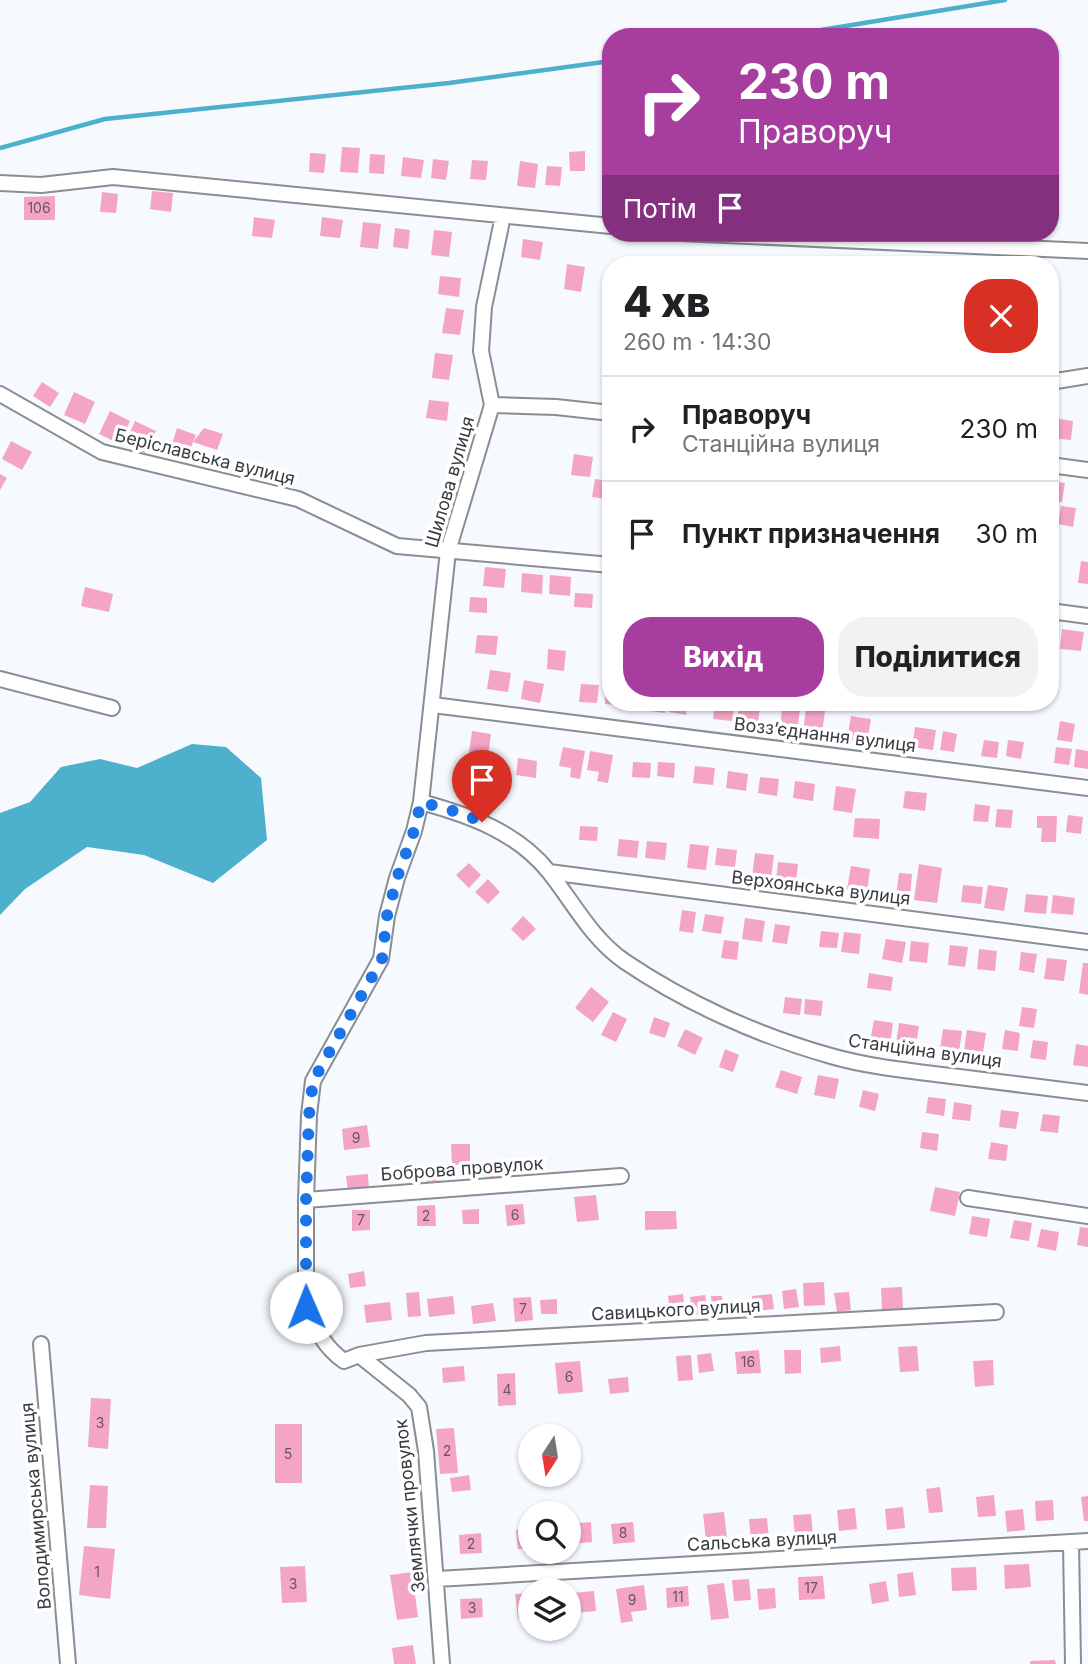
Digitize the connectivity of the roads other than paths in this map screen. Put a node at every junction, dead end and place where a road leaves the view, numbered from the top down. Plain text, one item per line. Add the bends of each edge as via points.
1 (0, 183) edge
2 (503, 216) junction
3 (602, 225) edge
4 (884, 242) edge
5 (1088, 251) edge
6 (1088, 376) edge
7 (1059, 381) edge
8 (0, 394) edge
9 (492, 405) junction
10 (602, 413) edge
11 (1059, 466) edge
12 (1088, 470) edge
13 (449, 551) junction
14 (602, 564) edge
15 (1059, 612) edge
16 (1088, 615) edge
17 (0, 679) edge
18 (433, 705) junction
19 (112, 708) dead end
20 (1088, 788) edge
21 (421, 802) junction
22 (549, 872) junction
23 (1088, 942) edge
24 (1088, 1093) edge
25 (621, 1176) dead end
26 (968, 1198) dead end
27 (306, 1200) junction
28 (1088, 1216) edge
29 (996, 1312) dead end
30 (41, 1344) dead end
31 (359, 1355) junction
32 (1088, 1541) edge
33 (1071, 1542) junction
34 (437, 1579) junction
35 (68, 1664) edge
36 (442, 1664) edge
37 (1073, 1664) edge

1 - 2 street via 41,185 113,177
2 - 3 street
2 - 9 street, Шилова вулиця via 484,307 481,351
4 - 5 street
6 - 7 street
8 - 13 street, Беріславська вулиця via 102,452 298,499 397,546
9 - 10 street
9 - 13 street, Шилова вулиця
11 - 12 street
13 - 14 street, Беріславська вулиця
13 - 18 street, Шилова вулиця
15 - 16 street
17 - 19 street
18 - 20 street, Возз’єднання вулиця
18 - 21 street, Шилова вулиця
21 - 22 street, Станційна вулиця via 503,832
21 - 27 street, Землячки провулок via 387,916 382,959 313,1081
22 - 23 street, Верхоянська вулиця
22 - 24 street, Станційна вулиця via 581,918 622,959 680,995 771,1037 833,1057 900,1070
25 - 27 street, Боброва провулок
26 - 28 street
27 - 31 street, Землячки провулок via 306,1307 331,1352 344,1361
29 - 31 street, Савицького вулиця via 426,1343
30 - 35 street, Володимирська вулиця
31 - 34 street, Землячки провулок via 419,1407
32 - 33 street, Сальська вулиця
33 - 34 street, Сальська вулиця
33 - 37 street
34 - 36 street, Землячки провулок

